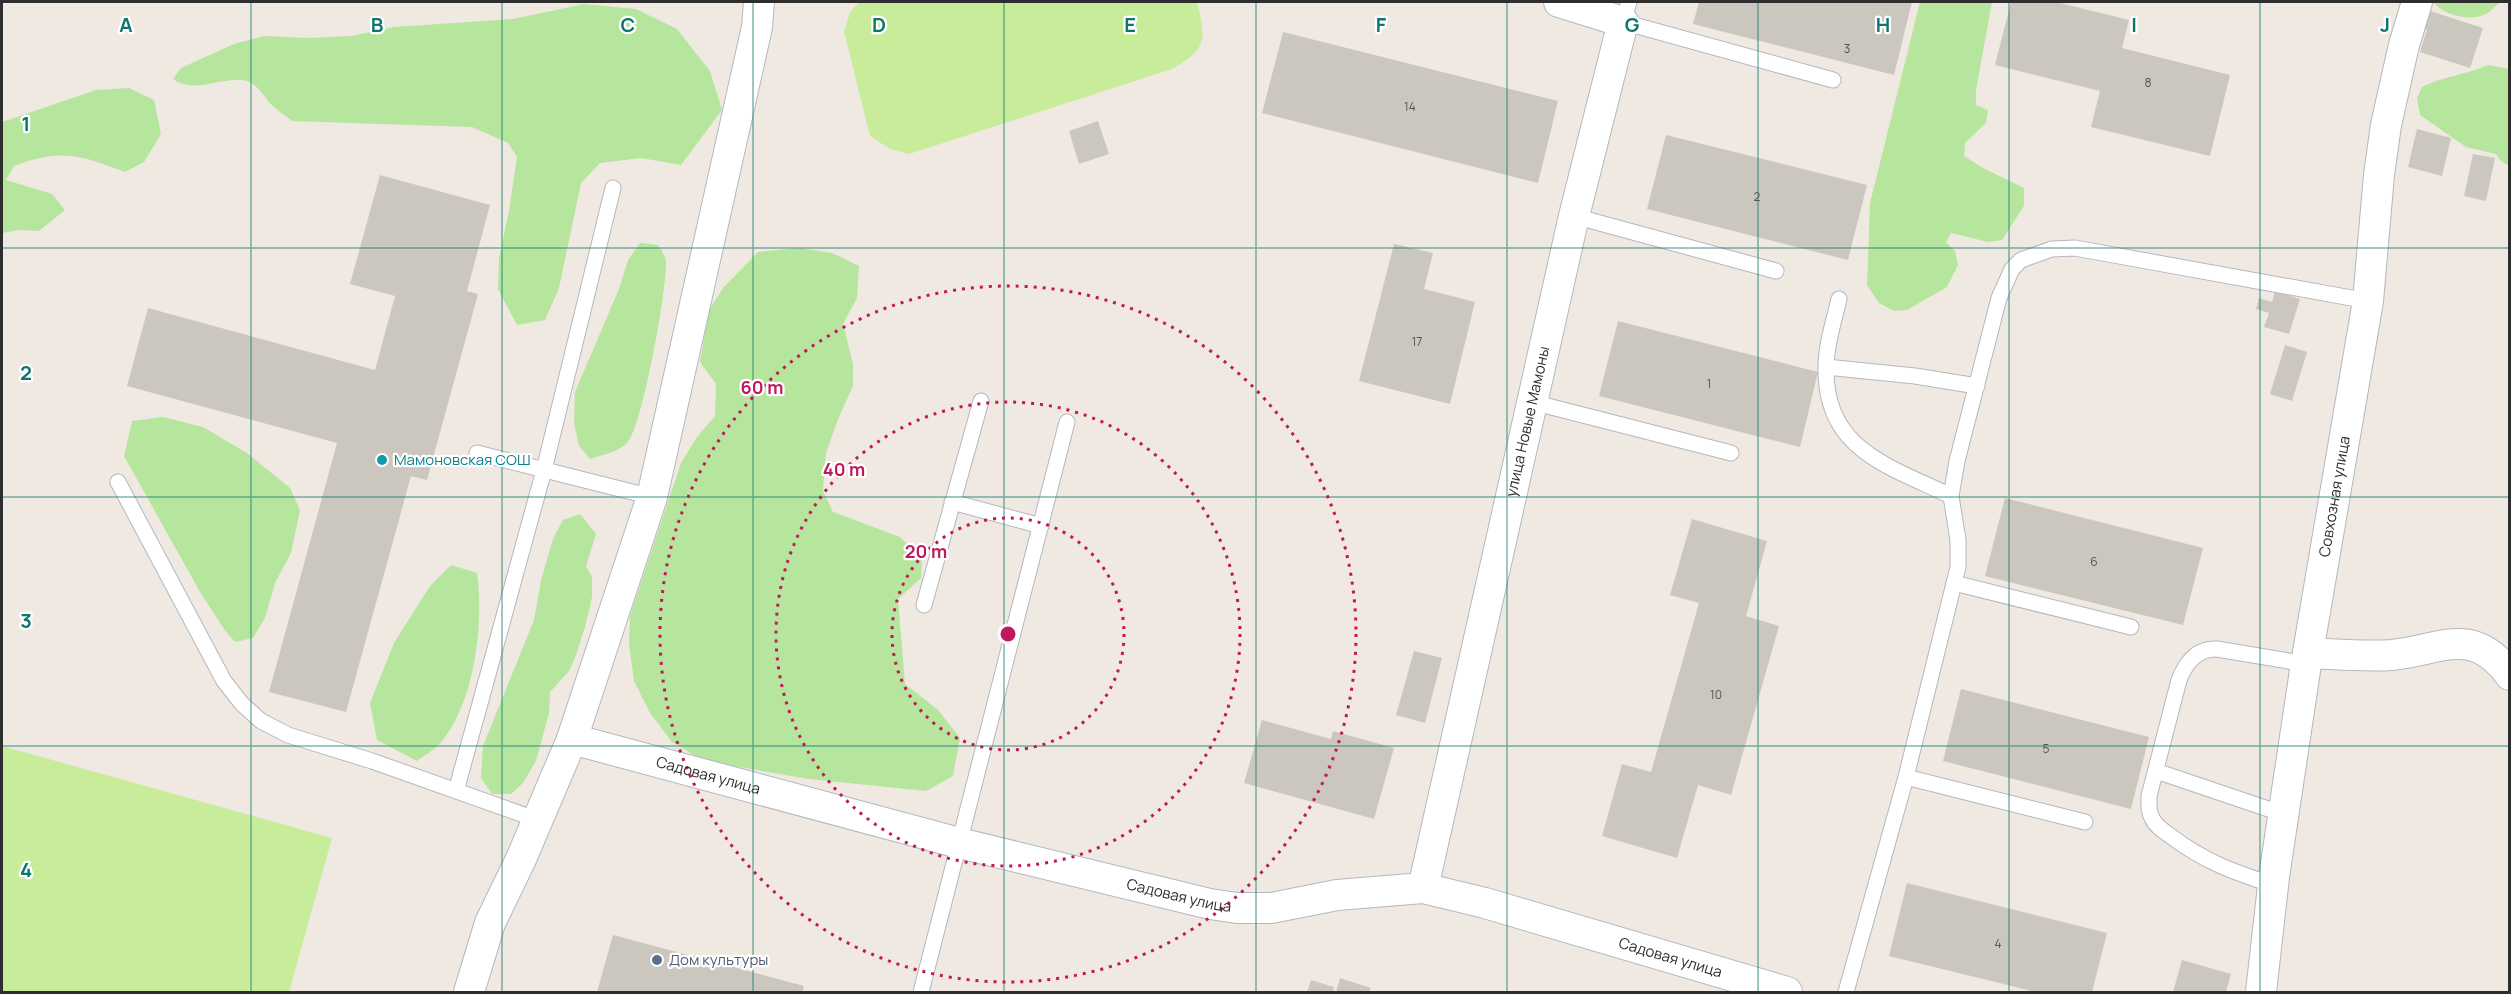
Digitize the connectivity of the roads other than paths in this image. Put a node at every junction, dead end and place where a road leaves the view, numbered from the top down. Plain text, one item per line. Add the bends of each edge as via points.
1 (759, 2) edge
2 (1559, 2) edge
3 (2417, 2) edge
4 (1626, 12) edge
5 (1833, 80) dead end
6 (613, 188) dead end
7 (1574, 216) junction
8 (1776, 271) dead end
9 (1839, 299) dead end
10 (2368, 302) junction
11 (1826, 367) junction
12 (1977, 386) junction
13 (981, 400) dead end
14 (1532, 402) junction
15 (1067, 422) dead end
16 (477, 453) dead end
17 (1731, 453) dead end
18 (544, 470) junction
19 (118, 482) dead end
20 (1952, 496) junction
21 (652, 497) junction
22 (952, 502) junction
23 (1041, 526) junction
24 (1954, 583) junction
25 (924, 604) dead end
26 (2132, 627) dead end
27 (2307, 659) junction
28 (2510, 675) edge
29 (573, 739) junction
30 (2156, 771) junction
31 (1906, 777) junction
32 (456, 791) junction
33 (2283, 814) junction
34 (538, 820) junction
35 (2085, 822) dead end
36 (959, 843) junction
37 (2273, 885) junction
38 (1423, 888) junction
39 (469, 993) edge
40 (921, 993) edge
41 (1787, 993) edge
42 (1846, 993) edge
43 (2261, 993) edge

1 - 21 street via 757,27
2 - 4 street
3 - 10 street, Совхозная улица via 2386,124
4 - 5 lane
4 - 7 street, улица Новые Мамоны
6 - 18 lane
7 - 8 lane
7 - 14 street, улица Новые Мамоны
9 - 11 lane
10 - 12 lane via 2095,250 2052,249 2021,260 2012,269 1999,298
10 - 27 street, Совхозная улица
11 - 12 lane
11 - 20 lane via 1828,402 1842,431 1860,449 1890,467
12 - 20 lane
13 - 22 lane
14 - 17 lane
14 - 38 street, улица Новые Мамоны
15 - 23 lane
16 - 18 lane
18 - 21 lane
18 - 32 lane
19 - 32 lane via 225,681 254,716 288,735
20 - 24 lane via 1958,540
21 - 29 street
22 - 23 lane
22 - 25 lane
23 - 36 lane
24 - 26 lane
24 - 31 lane
27 - 28 street via 2392,655 2439,644 2458,644 2481,649 2498,659
27 - 30 lane via 2217,649 2198,653 2187,663 2179,680
27 - 33 street, Совхозная улица
29 - 34 street
29 - 36 street, Садовая улица
30 - 33 lane
30 - 37 lane via 2148,808 2160,828 2205,860
31 - 35 lane
31 - 42 lane
32 - 34 lane
33 - 37 street, Совхозная улица
34 - 39 street via 490,923
36 - 38 street, Садовая улица via 1237,908 1271,908 1337,894
36 - 40 lane
37 - 43 street, Совхозная улица
38 - 41 street, Садовая улица

